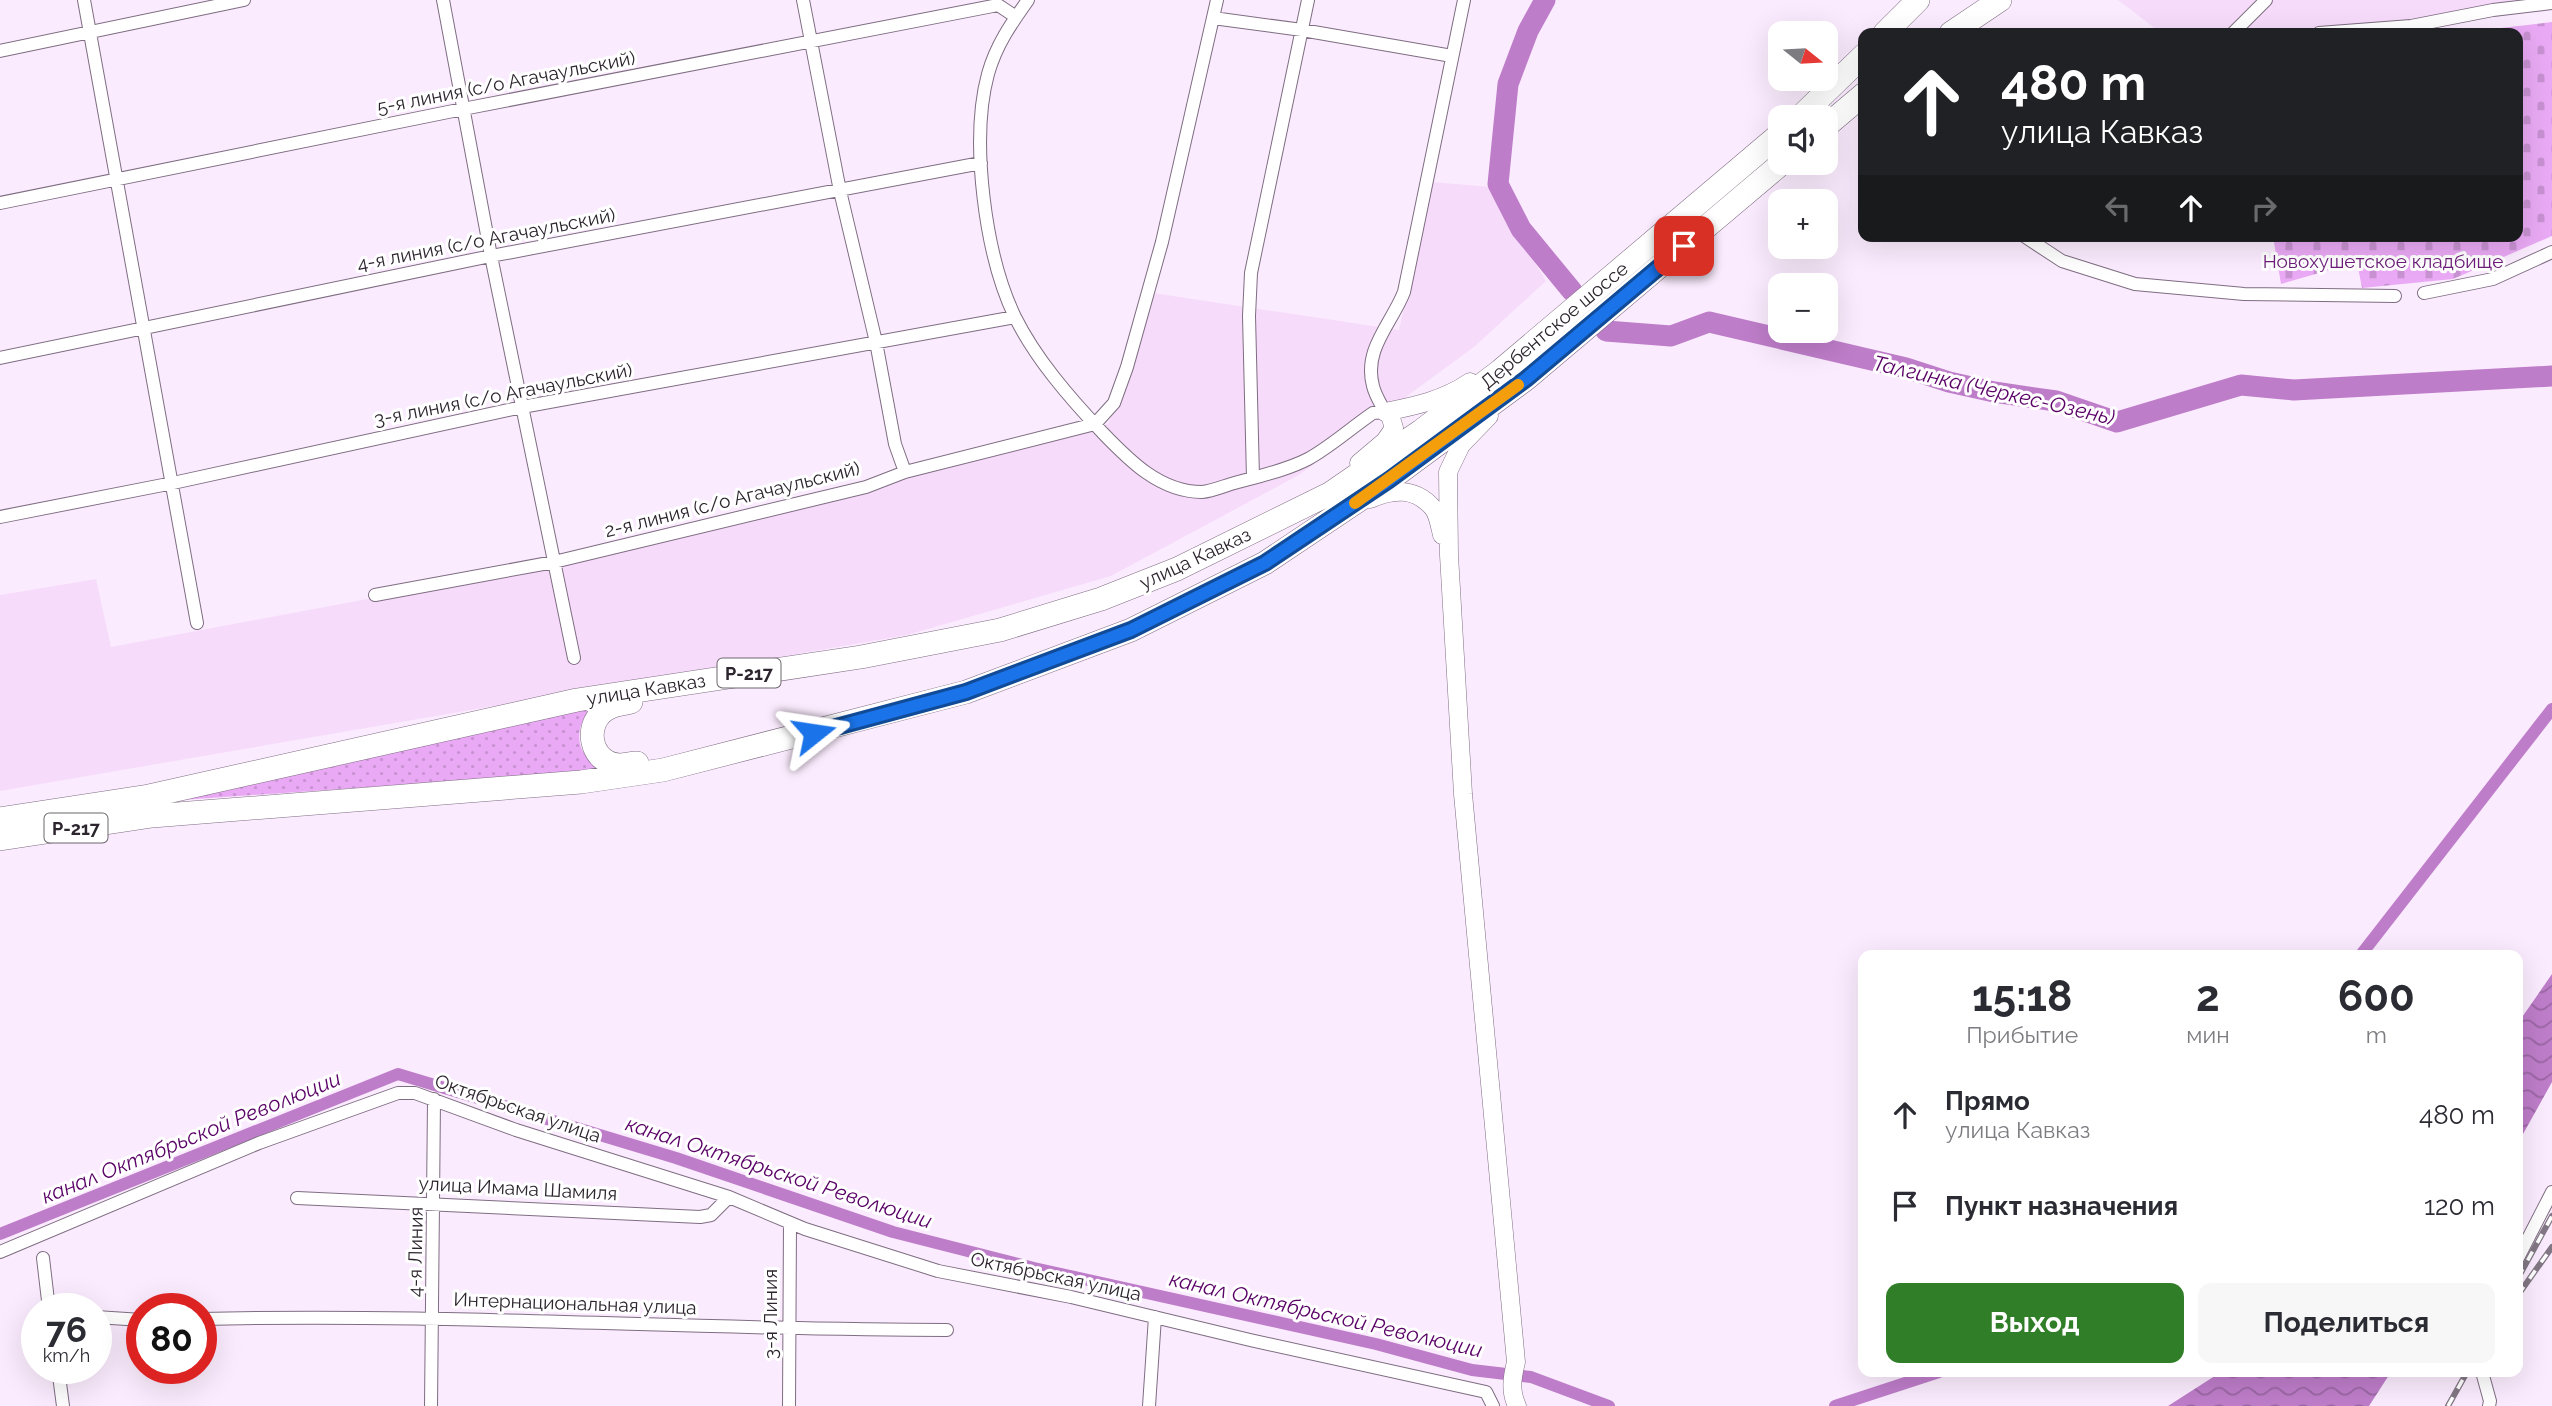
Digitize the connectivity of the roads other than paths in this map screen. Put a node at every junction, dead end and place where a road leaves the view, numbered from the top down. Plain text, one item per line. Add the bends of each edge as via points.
1 (84, 0) edge
2 (244, 0) edge
3 (443, 0) edge
4 (803, 0) edge
5 (1028, 0) edge
6 (1217, 0) edge
7 (1308, 0) edge
8 (1464, 0) edge
9 (1918, 0) edge
10 (2000, 0) edge
11 (2266, 0) edge
12 (2552, 3) edge
13 (1016, 17) junction
14 (1213, 18) junction
15 (1890, 28) edge
16 (1958, 28) edge
17 (2238, 28) edge
18 (2385, 28) edge
19 (1302, 30) junction
20 (90, 31) junction
21 (812, 42) junction
22 (0, 51) edge
23 (1452, 57) junction
24 (1858, 61) edge
25 (1858, 99) edge
26 (1812, 105) edge
27 (463, 109) junction
28 (1838, 116) edge
29 (1768, 144) edge
30 (981, 163) junction
31 (1768, 175) edge
32 (118, 179) junction
33 (840, 191) junction
34 (0, 203) edge
35 (2033, 242) edge
36 (2552, 252) edge
37 (491, 256) junction
38 (2424, 293) dead end
39 (2395, 296) dead end
40 (1015, 317) junction
41 (144, 326) junction
42 (1540, 338) junction
43 (876, 342) junction
44 (0, 358) edge
45 (1526, 379) junction
46 (522, 407) junction
47 (1385, 412) junction
48 (1095, 425) junction
49 (1421, 431) joint
50 (905, 472) junction
51 (1253, 478) junction
52 (173, 483) junction
53 (1336, 502) junction
54 (0, 517) edge
55 (1449, 555) junction
56 (554, 562) junction
57 (374, 595) dead end
58 (197, 623) dead end
59 (574, 658) dead end
60 (760, 672) junction
61 (764, 746) junction
62 (0, 818) edge
63 (0, 839) edge
64 (434, 1099) junction
65 (2552, 1192) edge
66 (729, 1197) junction
67 (297, 1198) dead end
68 (435, 1203) junction
69 (790, 1223) junction
70 (2523, 1248) edge
71 (0, 1252) edge
72 (43, 1258) dead end
73 (48, 1293) edge
74 (1155, 1317) junction
75 (433, 1318) junction
76 (217, 1319) edge
77 (790, 1329) junction
78 (947, 1330) dead end
79 (2483, 1377) edge
80 (60, 1384) edge
81 (1514, 1394) edge
82 (63, 1406) edge
83 (431, 1406) edge
84 (789, 1406) edge
85 (1149, 1406) edge
86 (1494, 1406) edge
87 (2489, 1406) edge

1 - 20 street
2 - 20 street
3 - 27 street
4 - 21 street
5 - 13 street
6 - 14 street
7 - 19 street
8 - 23 street
9 - 15 highway
10 - 16 highway
11 - 17 street
12 - 18 street
13 - 21 street, 5-я линия (с/о Агачаульский) via 998,5
13 - 30 street via 1001,38 988,74 981,117
14 - 19 street
14 - 48 street via 1127,367 1114,403
19 - 23 street
19 - 51 street via 1251,273
20 - 22 street
20 - 32 street
21 - 27 street, 5-я линия (с/о Агачаульский)
21 - 33 street
23 - 47 street via 1404,292 1378,337 1372,360 1373,387
24 - 26 highway
25 - 28 highway
27 - 32 street, 5-я линия (с/о Агачаульский)
27 - 37 street
29 - 42 highway, Дербентское шоссе
30 - 33 street, 4-я линия (с/о Агачаульский)
30 - 40 street via 996,265
31 - 45 highway
32 - 34 street, 5-я линия (с/о Агачаульский)
32 - 41 street
33 - 37 street, 4-я линия (с/о Агачаульский)
33 - 43 street
35 - 39 street via 2062,261 2135,284 2244,294
36 - 38 street via 2493,279
37 - 41 street, 4-я линия (с/о Агачаульский)
37 - 46 street
40 - 43 street, 3-я линия (с/о Агачаульский)
40 - 48 street via 1041,361
41 - 44 street, 4-я линия (с/о Агачаульский)
41 - 52 street
42 - 47 main road via 1455,392
42 - 49 highway, Дербентское шоссе
43 - 46 street, 3-я линия (с/о Агачаульский)
43 - 50 street
45 - 53 highway via 1389,480
45 - 55 main road via 1461,444 1448,472
46 - 52 street, 3-я линия (с/о Агачаульский)
46 - 56 street
47 - 51 street via 1373,413 1307,459
47 - 53 main road via 1394,428 1356,465
48 - 50 street, 2-я линия (с/о Агачаульский)
48 - 51 street via 1150,476 1176,488 1203,492
49 - 53 highway, улица Кавказ / Р-217
50 - 56 street, 2-я линия (с/о Агачаульский) via 866,487
52 - 54 street, 3-я линия (с/о Агачаульский)
52 - 58 street
53 - 55 main road via 1390,491 1416,494 1434,509
53 - 60 highway, улица Кавказ / Р-217 via 1101,599 1000,630
53 - 61 highway via 1265,563 1131,630 966,692
55 - 81 main road via 1462,794 1516,1362
56 - 57 street, 2-я линия (с/о Агачаульский)
56 - 59 street
60 - 61 highway via 609,708 598,716 591,740 596,752 618,765
60 - 62 highway, улица Кавказ / Р-217 via 577,700 149,796
61 - 63 highway, Р-217 via 663,770 581,782 152,816
64 - 66 street, Октябрьская улица via 516,1130
64 - 68 street, 4-я Линия
64 - 71 street, Октябрьская улица via 398,1093 259,1143
65 - 70 street
66 - 68 street, улица Имама Шамиля via 711,1215 700,1217
66 - 69 street, Октябрьская улица
67 - 68 street, улица Имама Шамиля
68 - 75 street, 4-я Линия
69 - 74 street, Октябрьская улица via 938,1271
69 - 77 street, 3-я Линия
72 - 73 street
74 - 85 street
74 - 86 street, Октябрьская улица via 1486,1392
75 - 76 street, Интернациональная улица
75 - 77 street, Интернациональная улица
75 - 83 street, 4-я Линия
77 - 78 street, Интернациональная улица
77 - 84 street, 3-я Линия
79 - 87 street
80 - 82 street
81 - 86 street

